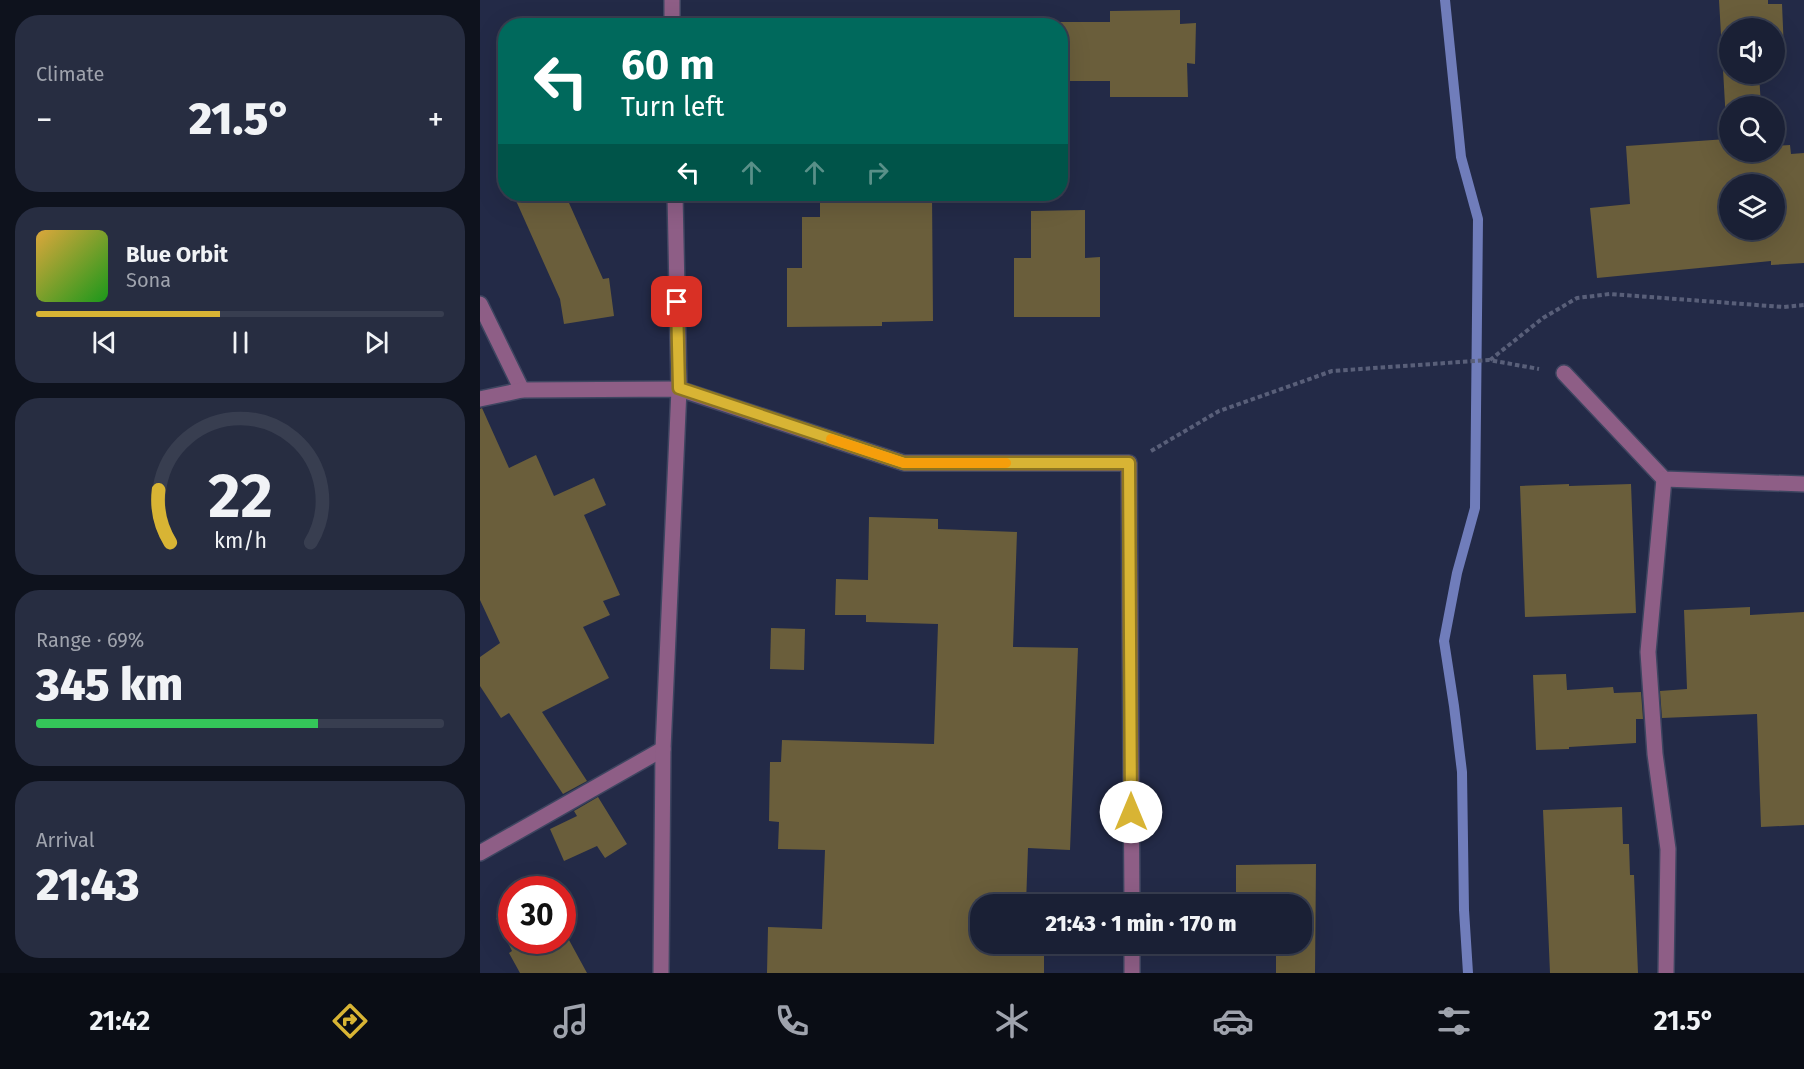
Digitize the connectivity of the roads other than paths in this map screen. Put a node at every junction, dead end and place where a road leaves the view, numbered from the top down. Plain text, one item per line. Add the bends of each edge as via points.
1 (672, 0) edge
2 (672, 18) edge
3 (675, 201) edge
4 (480, 304) edge
5 (1564, 373) road end
6 (679, 388) junction
7 (522, 390) junction
8 (480, 399) edge
9 (1664, 479) junction
10 (1804, 484) edge
11 (663, 749) junction
12 (480, 852) edge
13 (1132, 894) edge
14 (1132, 954) edge
15 (661, 973) edge
16 (1132, 973) edge
17 (1666, 973) edge

1 - 2 street
3 - 6 street
4 - 7 street
5 - 9 street
6 - 7 street
6 - 11 street
6 - 13 street via 904,463 1129,463
7 - 8 street
9 - 10 street
9 - 17 street via 1648,652 1655,754 1668,849
11 - 12 street
11 - 15 street
14 - 16 street

